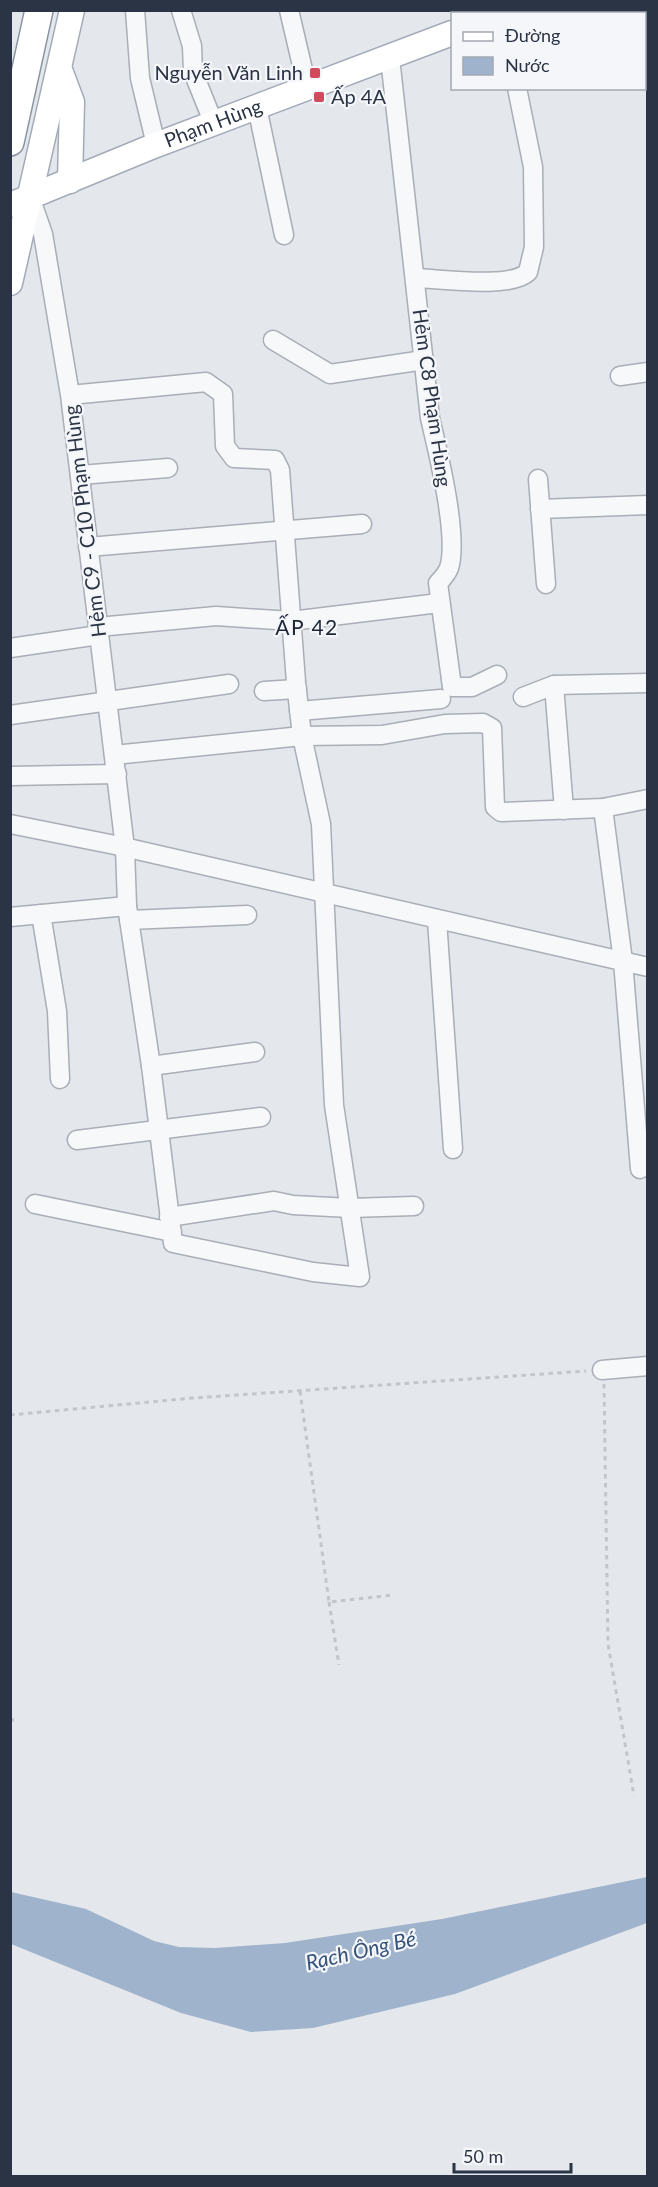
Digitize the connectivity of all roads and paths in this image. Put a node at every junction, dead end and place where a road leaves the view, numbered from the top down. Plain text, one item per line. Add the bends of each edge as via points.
1 (39, 10) edge
2 (72, 10) edge
3 (135, 10) edge
4 (181, 10) edge
5 (289, 10) edge
6 (451, 34) edge
7 (390, 58) junction
8 (60, 70) junction
9 (307, 87) junction
10 (517, 90) edge
11 (257, 107) junction
12 (214, 123) junction
13 (10, 142) edge
14 (156, 145) junction
15 (70, 181) junction
16 (20, 201) edge
17 (284, 235) dead end
18 (417, 278) junction
19 (10, 283) edge
20 (273, 340) dead end
21 (424, 360) junction
22 (648, 372) edge
23 (620, 376) dead end
24 (70, 395) junction
25 (168, 468) dead end
26 (80, 475) junction
27 (538, 479) dead end
28 (648, 505) edge
29 (540, 509) junction
30 (362, 524) dead end
31 (285, 533) junction
32 (88, 547) junction
33 (546, 584) dead end
34 (439, 603) junction
35 (291, 621) junction
36 (98, 631) junction
37 (10, 648) edge
38 (497, 675) dead end
39 (648, 683) edge
40 (229, 684) dead end
41 (554, 685) junction
42 (297, 689) junction
43 (264, 691) dead end
44 (523, 697) dead end
45 (441, 699) dead end
46 (106, 702) junction
47 (300, 711) junction
48 (10, 715) edge
49 (302, 736) junction
50 (114, 755) junction
51 (117, 774) junction
52 (10, 776) edge
53 (648, 799) edge
54 (603, 808) junction
55 (564, 810) junction
56 (10, 824) edge
57 (125, 848) junction
58 (324, 894) junction
59 (128, 913) junction
60 (41, 914) junction
61 (247, 915) dead end
62 (10, 917) edge
63 (437, 920) junction
64 (623, 961) junction
65 (648, 967) edge
66 (255, 1052) dead end
67 (151, 1066) junction
68 (60, 1079) dead end
69 (261, 1117) dead end
70 (158, 1130) junction
71 (77, 1140) dead end
72 (453, 1149) dead end
73 (640, 1169) dead end
74 (35, 1204) dead end
75 (414, 1206) dead end
76 (350, 1208) junction
77 (171, 1231) junction
78 (648, 1366) edge
79 (602, 1370) junction
80 (300, 1391) junction
81 (10, 1415) edge
82 (393, 1595) dead end
83 (329, 1602) junction
84 (339, 1665) dead end
85 (10, 1718) edge
86 (14, 1721) dead end
87 (634, 1796) dead end

1 - 13 highway
2 - 8 main road
3 - 14 street via 140,78
4 - 12 street via 191,40 193,72
5 - 9 street
6 - 7 main road, Phạm Hùng
7 - 9 main road, Phạm Hùng
7 - 18 street, Hẻm C8 Phạm Hùng
8 - 15 main road via 72,102
8 - 16 main road
9 - 11 main road, Phạm Hùng
10 - 18 street via 533,167 534,247 528,272 503,281
11 - 12 main road, Phạm Hùng
11 - 17 street
12 - 14 main road, Phạm Hùng
14 - 15 main road, Phạm Hùng
15 - 16 main road, Phạm Hùng
16 - 19 main road
16 - 24 street, Hẻm C9 - C10 Phạm Hùng via 44,234
18 - 21 street, Hẻm C8 Phạm Hùng
20 - 21 street via 330,374
21 - 34 street, Hẻm C8 Phạm Hùng via 451,545 449,569 438,583
22 - 23 street
24 - 26 street, Hẻm C9 - C10 Phạm Hùng
24 - 31 street via 206,382 223,393 225,446 234,458 275,460 280,470
25 - 26 street
26 - 32 street, Hẻm C9 - C10 Phạm Hùng
27 - 29 street
28 - 29 street
29 - 33 street
30 - 31 street
31 - 32 street
31 - 35 street
32 - 36 street, Hẻm C9 - C10 Phạm Hùng
34 - 35 street
34 - 38 street, Hẻm C8 Phạm Hùng via 452,687 472,687
35 - 36 street via 216,616
35 - 42 street
36 - 37 street
36 - 46 street, Hẻm C9 - C10 Phạm Hùng
39 - 41 street
40 - 46 street
41 - 44 street
41 - 55 street
42 - 43 street
42 - 47 street
45 - 47 street
46 - 48 street
46 - 50 street, Hẻm C9 - C10 Phạm Hùng
47 - 49 street
49 - 50 street
49 - 55 street via 382,735 445,724 483,723 492,728 497,811
49 - 58 street via 321,824
50 - 51 street, Hẻm C9 - C10 Phạm Hùng
51 - 52 street
51 - 57 street, Hẻm C9 - C10 Phạm Hùng
53 - 54 street
54 - 55 street
54 - 64 street
56 - 57 street
57 - 58 street
57 - 59 street, Hẻm C9 - C10 Phạm Hùng
58 - 63 street
58 - 76 street via 334,1105
59 - 60 street
59 - 61 street
59 - 67 street, Hẻm C9 - C10 Phạm Hùng
60 - 62 street
60 - 68 street via 57,1011
63 - 64 street
63 - 72 street
64 - 65 street
64 - 73 street
66 - 67 street
67 - 70 street, Hẻm C9 - C10 Phạm Hùng
69 - 70 street
70 - 71 street
70 - 77 street, Hẻm C9 - C10 Phạm Hùng
74 - 77 street
75 - 76 street
76 - 77 street via 274,1201
76 - 77 street via 360,1277 313,1272
78 - 79 street
79 - 80 path
79 - 87 path via 608,1644
80 - 81 path
80 - 83 path
82 - 83 path
83 - 84 path
85 - 86 path

